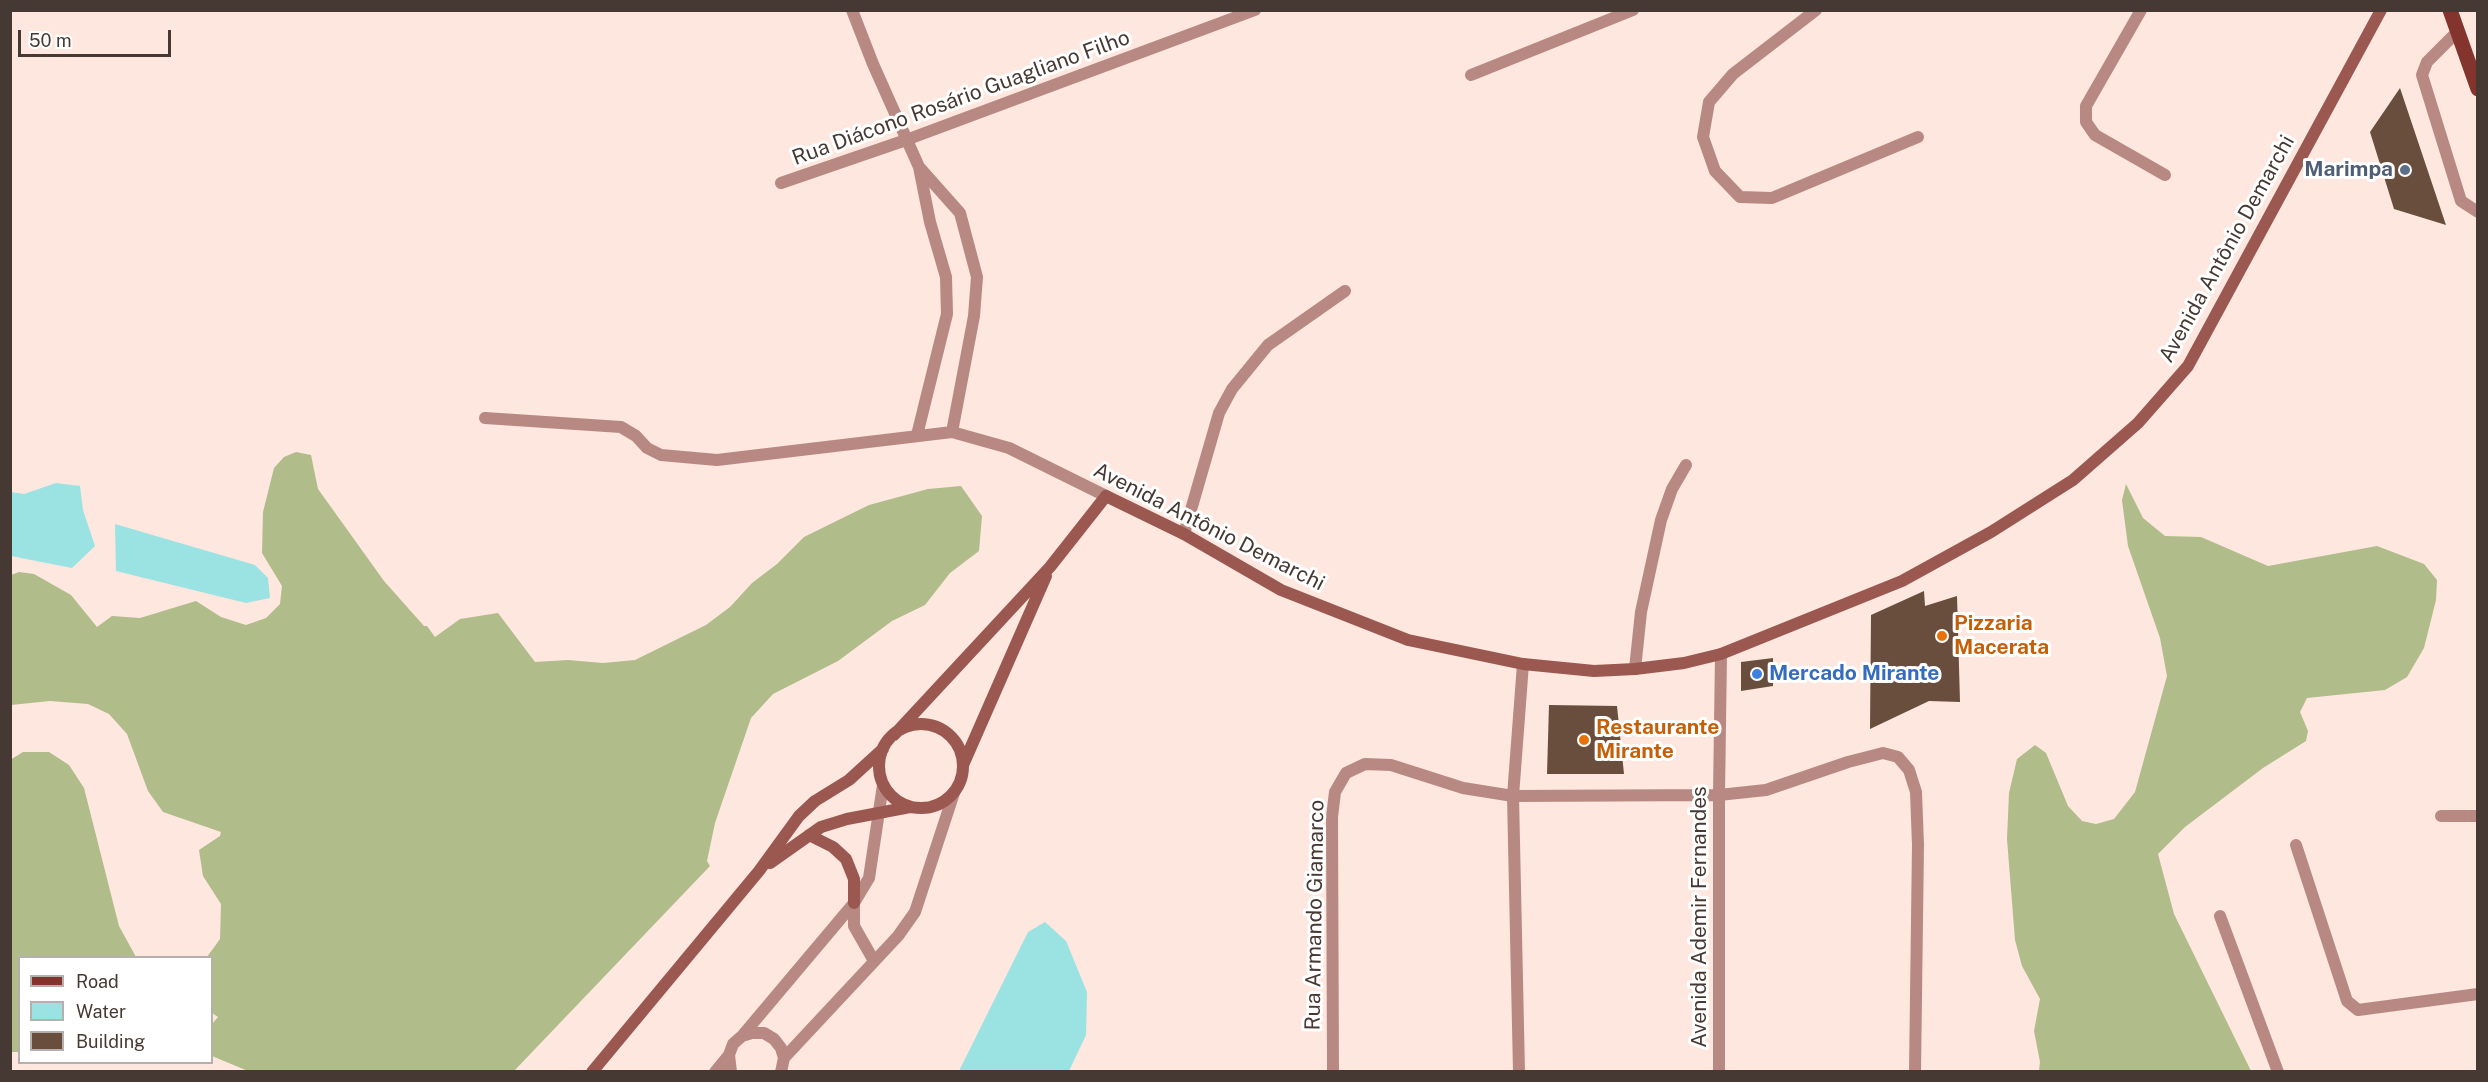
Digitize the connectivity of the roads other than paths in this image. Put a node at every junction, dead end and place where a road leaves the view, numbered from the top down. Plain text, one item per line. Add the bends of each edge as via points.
1 (852, 10) edge
2 (1255, 10) edge
3 (1633, 10) edge
4 (1816, 10) edge
5 (2141, 10) edge
6 (2381, 10) edge
7 (2450, 10) edge
8 (2458, 31) junction
9 (1471, 75) dead end
10 (2478, 89) edge
11 (1918, 137) dead end
12 (906, 140) junction
13 (919, 167) junction
14 (2165, 176) dead end
15 (781, 183) dead end
16 (2478, 212) edge
17 (1345, 291) dead end
18 (485, 418) dead end
19 (952, 432) junction
20 (917, 435) junction
21 (1686, 465) dead end
22 (1106, 496) junction
23 (1184, 534) junction
24 (1050, 567) junction
25 (1721, 654) junction
26 (1523, 664) junction
27 (1635, 669) junction
28 (894, 735) junction
29 (883, 749) junction
30 (963, 765) junction
31 (883, 785) junction
32 (954, 793) junction
33 (1719, 795) junction
34 (1513, 796) junction
35 (910, 807) junction
36 (880, 814) junction
37 (2441, 816) dead end
38 (2478, 816) edge
39 (808, 835) junction
40 (2296, 845) dead end
41 (759, 871) junction
42 (854, 903) junction
43 (2220, 916) dead end
44 (874, 961) junction
45 (2478, 994) edge
46 (742, 1036) junction
47 (729, 1055) junction
48 (784, 1058) junction
49 (592, 1071) edge
50 (715, 1071) edge
51 (731, 1071) edge
52 (781, 1071) edge
53 (1333, 1071) edge
54 (1519, 1071) edge
55 (1719, 1071) edge
56 (1915, 1071) edge
57 (2278, 1071) edge

1 - 12 street
2 - 12 street, Rua Diácono Rosário Guagliano Filho
3 - 9 street
4 - 11 street via 1733,74 1709,102 1703,137 1715,171 1740,197 1772,198
5 - 14 street via 2086,106 2086,122 2095,135
6 - 25 street, Avenida Antônio Demarchi via 2188,366 2138,423 2073,480 1991,532 1902,581
7 - 8 main road
8 - 10 main road
8 - 16 street via 2427,62 2422,75 2461,201
12 - 13 street
12 - 15 street, Rua Diácono Rosário Guagliano Filho
13 - 19 street via 960,213 977,277 974,316
13 - 20 street via 946,277 947,314
17 - 23 street via 1268,345 1232,388 1220,413
18 - 20 street, Avenida Antônio Demarchi via 621,427 661,455 717,460
19 - 20 street, Avenida Antônio Demarchi
19 - 22 street, Avenida Antônio Demarchi via 1009,448
21 - 27 street via 1672,489 1658,531 1641,612
22 - 23 street, Avenida Antônio Demarchi
22 - 24 street
23 - 26 street, Avenida Antônio Demarchi via 1281,590 1408,640
24 - 28 street
24 - 30 street
25 - 27 street, Avenida Antônio Demarchi
25 - 33 street, Avenida Ademir Fernandes
26 - 27 street, Avenida Antônio Demarchi via 1594,671
26 - 34 street
28 - 29 street
28 - 30 street via 922,724 938,728 951,736
29 - 31 street via 879,767
29 - 41 street via 849,780 799,816
30 - 32 street
31 - 35 street via 894,799
31 - 36 street
32 - 35 street via 934,806
32 - 44 street via 915,912
33 - 34 street, Rua Armando Giamarco
33 - 55 street, Avenida Ademir Fernandes
33 - 56 street, Rua Armando Giamarco via 1766,790 1883,753 1898,757 1910,770 1916,792 1918,845
34 - 53 street, Rua Armando Giamarco via 1463,789 1391,765 1365,764 1346,773 1335,792 1332,817
34 - 54 street
35 - 36 street
36 - 39 street via 847,819
36 - 42 street via 869,878
37 - 38 street
39 - 41 street
39 - 42 street via 833,847 846,859 854,879
40 - 45 street via 2348,1001 2358,1010
41 - 49 street
42 - 44 street via 854,926
42 - 46 street
43 - 57 street
44 - 48 street
46 - 47 street
46 - 48 street via 764,1034 774,1039
47 - 50 street
47 - 51 street
48 - 52 street

